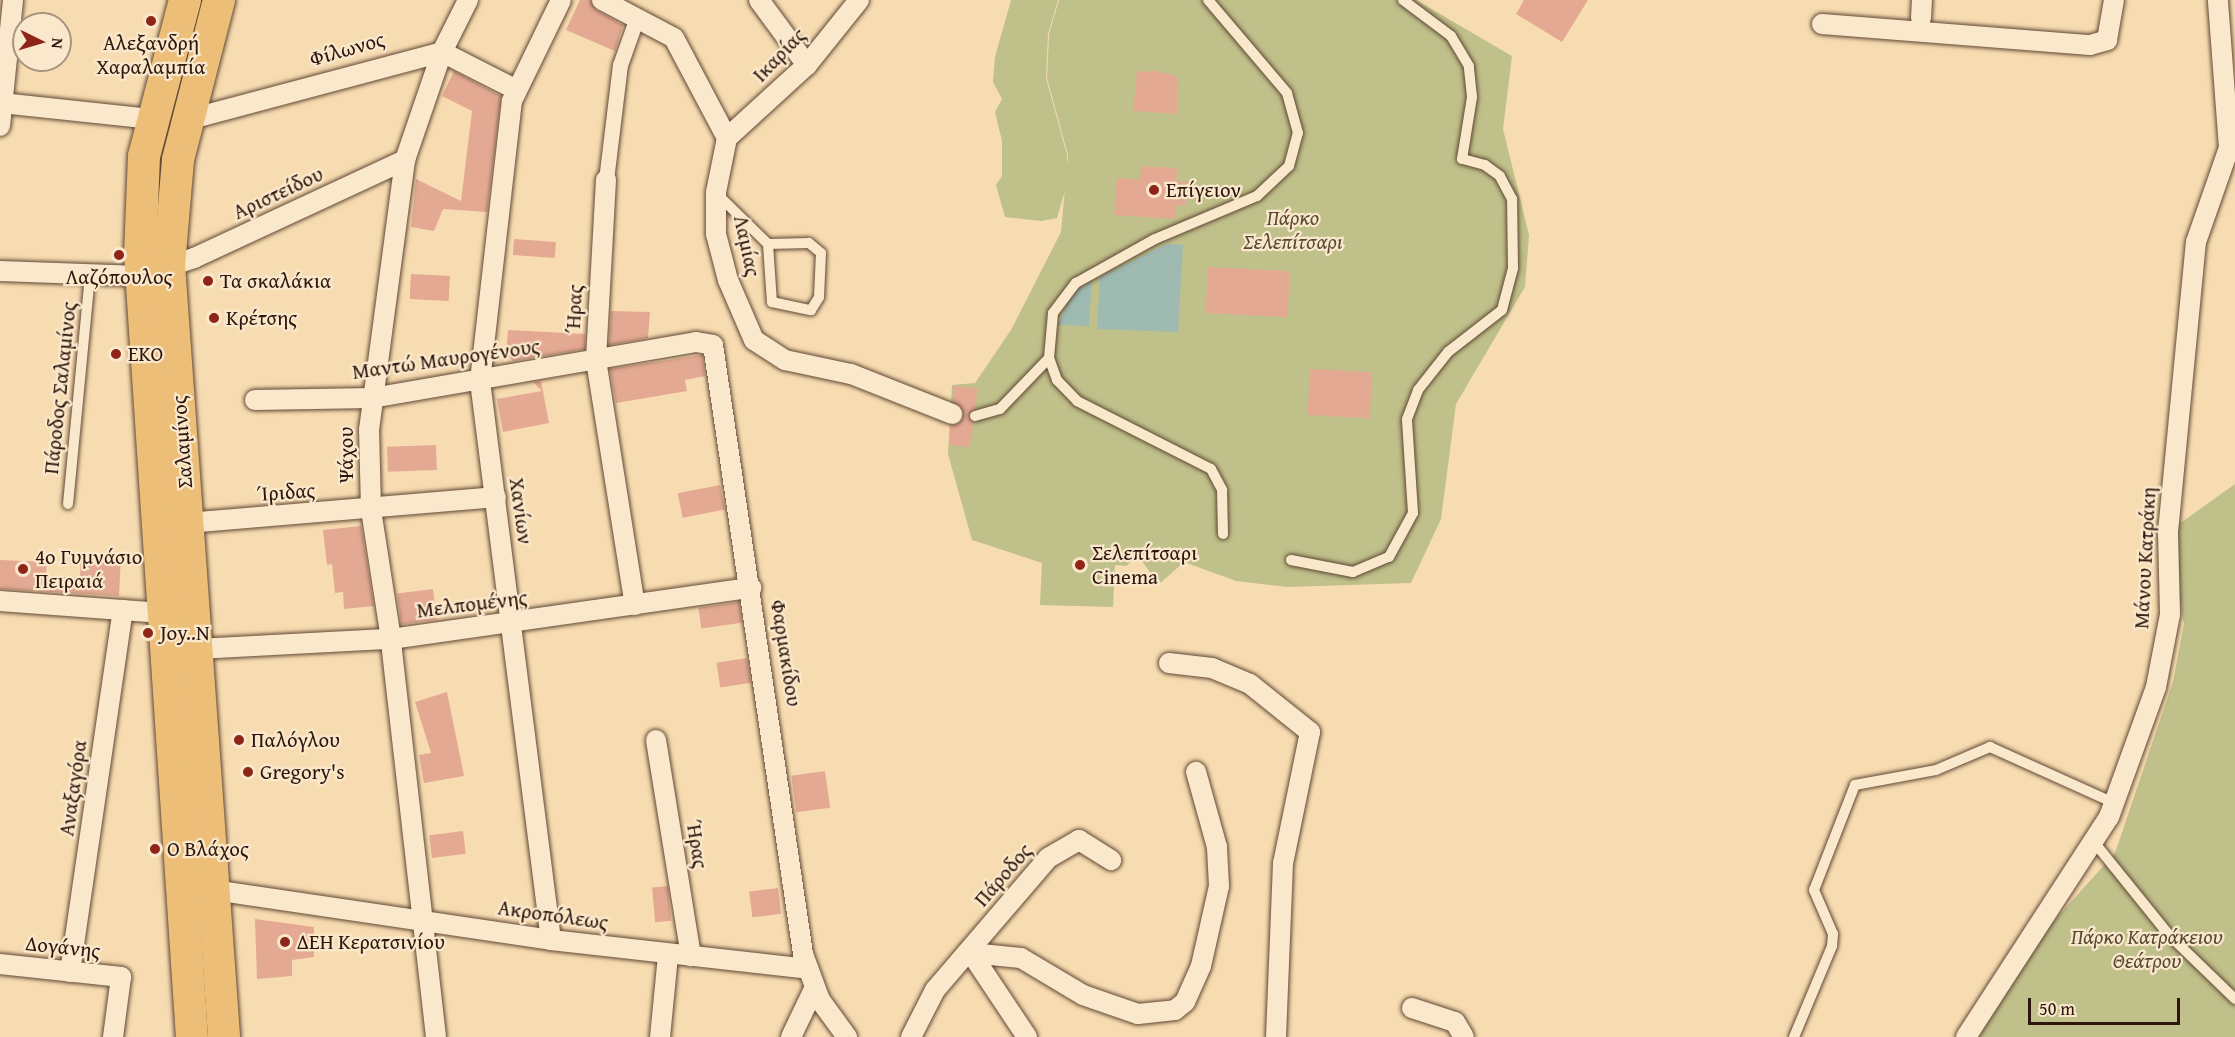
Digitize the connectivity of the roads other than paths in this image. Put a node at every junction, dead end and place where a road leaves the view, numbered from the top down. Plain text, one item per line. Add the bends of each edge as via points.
1 (13, 0) edge
2 (185, 0) edge
3 (219, 0) edge
4 (468, 0) edge
5 (561, 0) edge
6 (602, 0) edge
7 (759, 0) edge
8 (860, 0) edge
9 (1208, 0) edge
10 (1403, 0) edge
11 (2114, 0) edge
12 (2218, 0) edge
13 (637, 17) junction
14 (1822, 24) dead end
15 (442, 52) junction
16 (807, 65) junction
17 (515, 89) junction
18 (3, 103) junction
19 (152, 119) junction
20 (187, 120) junction
21 (0, 126) edge
22 (726, 138) junction
23 (405, 160) junction
24 (606, 180) joint
25 (716, 192) junction
26 (768, 244) junction
27 (169, 265) junction
28 (0, 271) edge
29 (90, 276) junction
30 (140, 276) junction
31 (713, 345) joint
32 (1049, 358) junction
33 (596, 360) junction
34 (480, 381) junction
35 (372, 398) junction
36 (255, 400) dead end
37 (952, 414) dead end
38 (975, 416) dead end
39 (495, 497) junction
40 (68, 504) dead end
41 (371, 510) junction
42 (188, 524) junction
43 (1223, 534) dead end
44 (1291, 560) dead end
45 (752, 588) junction
46 (0, 601) edge
47 (635, 605) junction
48 (123, 610) junction
49 (163, 613) junction
50 (512, 624) junction
51 (391, 639) junction
52 (197, 649) junction
53 (1169, 663) dead end
54 (656, 740) dead end
55 (1196, 772) dead end
56 (2116, 804) junction
57 (2094, 842) junction
58 (1111, 860) dead end
59 (214, 890) junction
60 (422, 921) junction
61 (551, 940) junction
62 (971, 953) junction
63 (668, 955) junction
64 (691, 956) junction
65 (0, 964) edge
66 (70, 972) junction
67 (811, 978) junction
68 (2235, 999) edge
69 (1412, 1008) dead end
70 (113, 1037) edge
71 (192, 1037) edge
72 (224, 1037) edge
73 (436, 1037) edge
74 (660, 1037) edge
75 (791, 1037) edge
76 (847, 1037) edge
77 (911, 1037) edge
78 (1027, 1037) edge
79 (1276, 1037) edge
80 (1464, 1037) edge
81 (1794, 1037) edge
82 (1966, 1037) edge

1 - 18 street
2 - 19 main road, Σαλαμίνος
3 - 20 main road, Σαλαμίνος
4 - 15 street, Ψάχου
5 - 17 street
6 - 13 street
7 - 16 street
8 - 16 street, Ικαρίας
9 - 32 lane via 1287,93 1298,133 1289,166 1257,196 1155,239 1076,283 1053,313
10 - 44 lane via 1451,36 1469,66 1472,97 1461,159 1485,165 1500,176 1512,199 1513,268 1502,310 1448,352 1418,390 1407,419 1413,513 1389,557 1353,572
11 - 14 street via 2107,40 2090,45
12 - 56 street, Μάνου Κατράκη via 2229,148 2196,242 2168,532 2170,614 2151,708
13 - 22 street via 682,48
13 - 24 street, Ήρας via 620,65
15 - 17 street
15 - 20 street, Φίλωνος
15 - 23 street, Ψάχου
16 - 22 street, Ικαρίας
17 - 34 street, Χανίων
18 - 19 street
18 - 21 street
19 - 30 main road, Σαλαμίνος via 139,195
20 - 27 main road, Σαλαμίνος
22 - 25 street, Λαμίας
23 - 27 street, Αριστείδου
23 - 35 street, Ψάχου
24 - 33 street, Ήρας
25 - 26 lane
25 - 37 street, Λαμίας via 716,234 728,280 754,340 785,360 852,374
26 - 26 lane via 772,302 811,309 819,297 821,252 809,243
27 - 30 street, Αριστείδου
27 - 42 main road, Σαλαμίνος
28 - 29 street
29 - 30 street
29 - 40 lane, Πάροδος Σαλαμίνος
30 - 49 main road, Σαλαμίνος
31 - 33 street, Μαντώ Μαυρογένους via 696,342
31 - 45 street, Φαρμακίδου
32 - 38 lane via 1000,409
32 - 43 lane via 1057,380 1077,401 1211,469 1222,490
33 - 34 street, Μαντώ Μαυρογένους
33 - 47 street, Ήρας
34 - 35 street, Μαντώ Μαυρογένους
34 - 39 street, Χανίων
35 - 36 street, Μαντώ Μαυρογένους
35 - 41 street, Ψάχου
39 - 41 street, Ίριδας
39 - 50 street, Χανίων
41 - 42 street, Ίριδας
41 - 51 street, Ψάχου
42 - 52 main road, Σαλαμίνος
45 - 47 street, Μελπομένης
45 - 67 street, Φαρμακίδου
46 - 48 street
47 - 50 street, Μελπομένης
48 - 49 street
48 - 66 street, Αναξαγόρα
49 - 52 street
49 - 71 main road, Σαλαμίνος
50 - 51 street, Μελπομένης
50 - 61 street, Χανίων
51 - 52 street, Μελπομένης
51 - 60 street, Ψάχου
52 - 59 main road, Σαλαμίνος
53 - 79 street via 1212,668 1250,684 1310,732 1283,863
54 - 64 street, Ήρας
55 - 62 street via 1217,847 1219,886 1202,966 1185,1002 1175,1010 1127,1011 1083,995 1021,958
56 - 57 street, Μάνου Κατράκη
56 - 81 lane via 1989,747 1936,770 1855,785 1814,890 1832,946
57 - 68 lane via 2146,900 2169,935
57 - 82 street, Μάνου Κατράκη
58 - 62 street, Πάροδος via 1088,842 1062,846 1021,884
59 - 60 street, Ακροπόλεως
59 - 72 main road, Σαλαμίνος
60 - 61 street, Ακροπόλεως
60 - 73 street, Ψάχου
61 - 63 street, Ακροπόλεως
62 - 77 street, Πάροδος via 935,990
62 - 78 street
63 - 64 street, Ακροπόλεως
63 - 74 street
64 - 67 street, Ακροπόλεως
65 - 66 street, Δογάνης
66 - 70 street, Δογάνης via 121,977
67 - 75 street
67 - 76 street via 831,1020
69 - 80 street via 1455,1022

